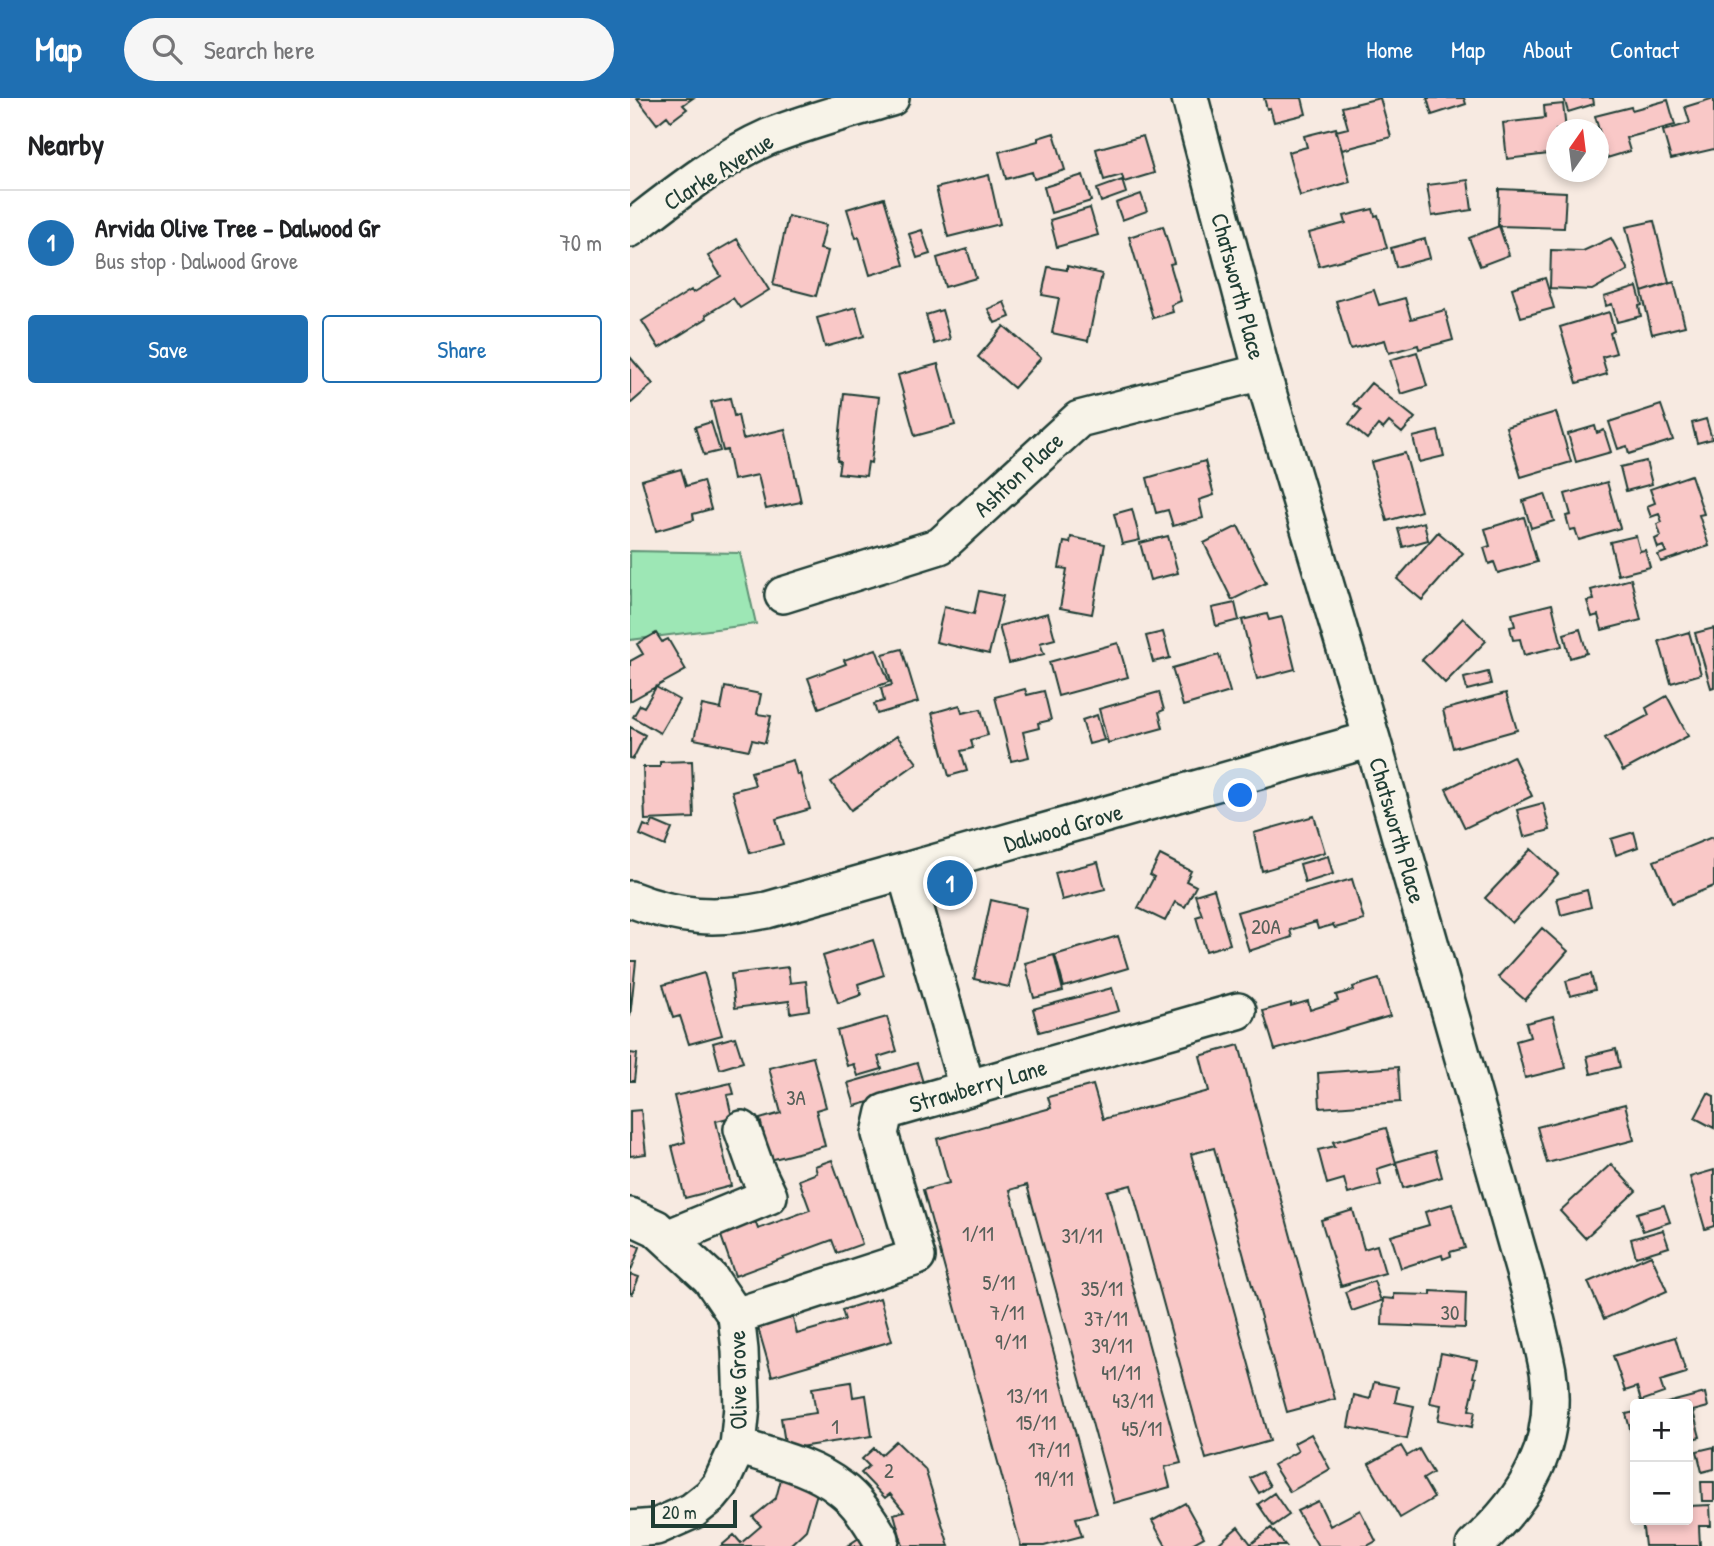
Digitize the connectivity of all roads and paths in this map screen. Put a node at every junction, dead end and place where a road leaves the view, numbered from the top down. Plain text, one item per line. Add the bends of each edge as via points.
1 (891, 98) edge
2 (1190, 98) edge
3 (630, 229) edge
4 (1262, 372) junction
5 (782, 595) dead end
6 (1372, 739) junction
7 (905, 872) junction
8 (630, 899) edge
9 (1238, 1011) dead end
10 (967, 1088) junction
11 (743, 1129) dead end
12 (630, 1216) edge
13 (667, 1238) junction
14 (736, 1316) junction
15 (738, 1446) junction
16 (649, 1534) edge
17 (881, 1539) dead end
18 (1475, 1546) edge

1 - 3 street, Clarke Avenue via 765,139 683,188
2 - 4 street, Chatsworth Place
4 - 5 street, Ashton Place via 1079,419 940,546
4 - 6 street, Chatsworth Place
6 - 7 street, Dalwood Grove
6 - 18 street, Chatsworth Place via 1530,1293 1548,1373 1549,1421 1538,1465 1511,1510
7 - 8 street, Dalwood Grove via 802,902 715,918
7 - 10 street
9 - 10 street, Strawberry Lane
10 - 14 street, Strawberry Lane via 885,1112 880,1135 916,1257
11 - 13 street via 769,1196
12 - 13 street, Olive Grove
13 - 14 street, Olive Grove via 710,1278
14 - 15 street, Olive Grove via 742,1407
15 - 16 street, Olive Grove via 711,1496
15 - 17 street via 791,1464 840,1488

